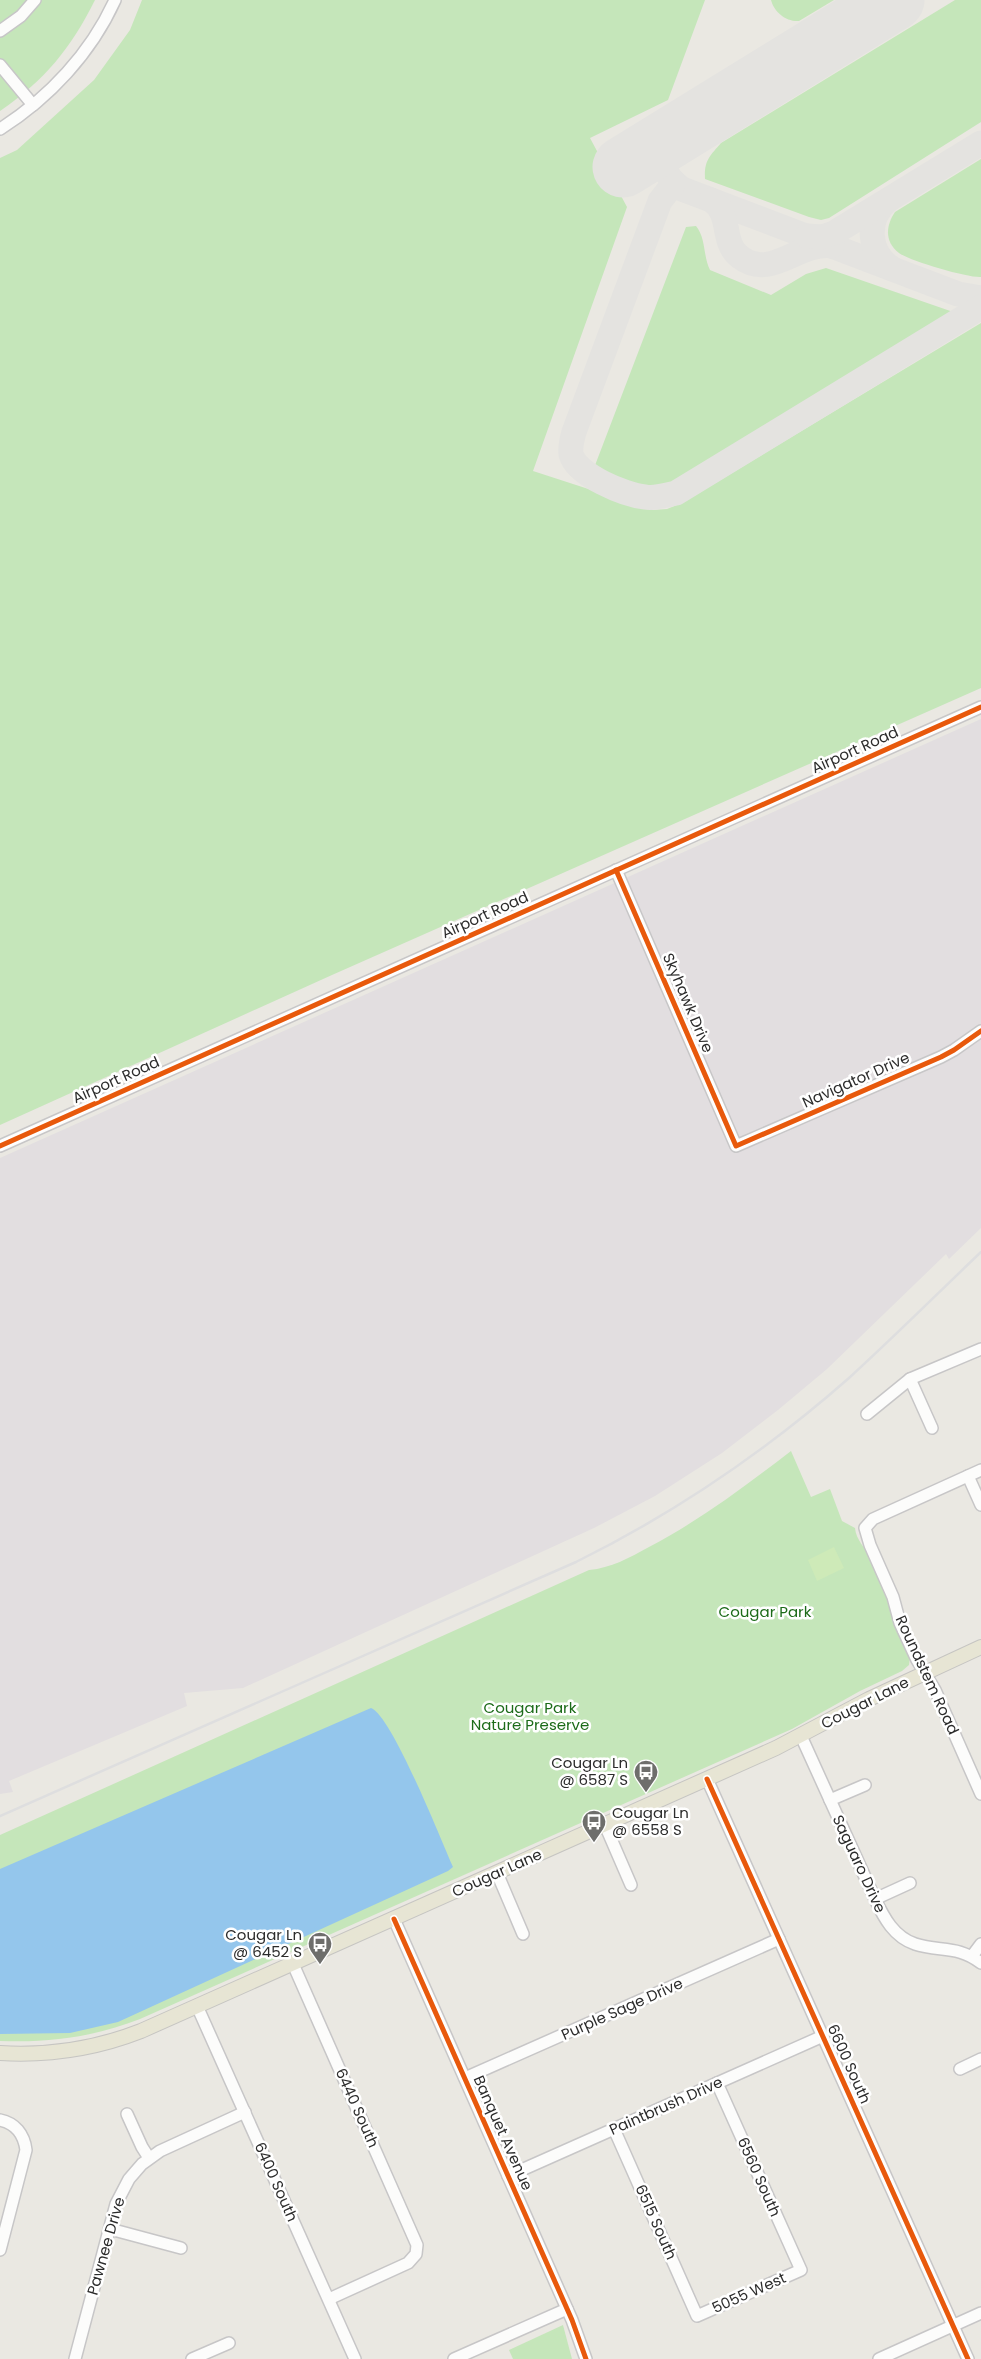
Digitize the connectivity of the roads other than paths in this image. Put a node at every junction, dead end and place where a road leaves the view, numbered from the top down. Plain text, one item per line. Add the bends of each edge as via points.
1 (35, 0) edge
2 (115, 0) edge
3 (0, 31) edge
4 (0, 65) edge
5 (33, 106) junction
6 (0, 129) edge
7 (981, 707) edge
8 (616, 870) junction
9 (981, 1031) edge
10 (0, 1146) edge
11 (736, 1146) joint
12 (981, 1349) edge
13 (910, 1380) junction
14 (867, 1414) dead end
15 (932, 1428) dead end
16 (981, 1470) edge
17 (968, 1476) junction
18 (981, 1505) edge
19 (981, 1647) edge
20 (924, 1673) junction
21 (802, 1736) junction
22 (707, 1779) junction
23 (865, 1785) dead end
24 (981, 1794) edge
25 (830, 1800) junction
26 (605, 1825) junction
27 (497, 1873) junction
28 (910, 1883) dead end
29 (631, 1885) dead end
30 (875, 1899) junction
31 (394, 1918) junction
32 (523, 1934) dead end
33 (779, 1939) junction
34 (981, 1944) edge
35 (977, 1960) edge
36 (292, 1964) junction
37 (197, 2006) junction
38 (823, 2036) junction
39 (0, 2053) edge
40 (981, 2059) edge
41 (960, 2069) dead end
42 (465, 2078) junction
43 (717, 2083) junction
44 (245, 2112) junction
45 (127, 2114) dead end
46 (0, 2120) edge
47 (614, 2129) junction
48 (149, 2158) junction
49 (508, 2176) junction
50 (110, 2229) junction
51 (181, 2248) dead end
52 (0, 2250) edge
53 (801, 2270) joint
54 (329, 2299) junction
55 (567, 2309) junction
56 (981, 2313) edge
57 (697, 2316) joint
58 (953, 2326) junction
59 (229, 2343) dead end
60 (75, 2359) edge
61 (192, 2359) edge
62 (355, 2359) edge
63 (454, 2359) edge
64 (586, 2359) edge
65 (879, 2359) edge
66 (968, 2359) edge

1 - 3 street via 21,16
2 - 5 street via 83,52
4 - 5 street
5 - 6 street
7 - 8 street, Airport Road
8 - 10 street, Airport Road
8 - 11 street, Skyhawk Drive
9 - 11 street, Navigator Drive via 941,1057
12 - 13 street
13 - 14 street
13 - 15 street
16 - 17 street
17 - 18 street
17 - 20 street, Roundstem Road via 873,1519 865,1528 900,1623
19 - 20 main road, Cougar Lane
20 - 21 main road, Cougar Lane
20 - 24 street, Roundstem Road via 935,1690
21 - 22 main road, Cougar Lane
21 - 25 street, Saguaro Drive
22 - 26 main road, Cougar Lane
22 - 33 street, 6600 South
23 - 25 street
25 - 30 street, Saguaro Drive
26 - 27 main road, Cougar Lane
26 - 29 street
27 - 31 main road, Cougar Lane
27 - 32 street
28 - 30 street
30 - 35 street, Saguaro Drive via 884,1919 902,1938 915,1944 946,1948
31 - 36 main road, Cougar Lane
31 - 42 street, Banquet Avenue
33 - 38 street, 6600 South
33 - 42 street, Purple Sage Drive
34 - 35 street
36 - 37 main road, Cougar Lane
36 - 54 street, 6440 South via 417,2245 416,2254 404,2265
37 - 39 main road, Cougar Lane via 141,2031 96,2046 45,2054
37 - 44 street, 6400 South
38 - 43 street, Paintbrush Drive
38 - 58 street, 6600 South
40 - 41 street
42 - 49 street, Banquet Avenue
43 - 47 street, Paintbrush Drive
43 - 53 street, 6560 South
44 - 48 street, Pawnee Drive
44 - 54 street, 6400 South
45 - 48 street
46 - 52 street via 17,2129 26,2150
47 - 49 street, Paintbrush Drive
47 - 57 street, 6515 South
48 - 50 street, Pawnee Drive via 124,2186
49 - 55 street, Banquet Avenue
50 - 51 street
50 - 60 street, Pawnee Drive
53 - 57 street, 5055 West
54 - 62 street, 6400 South
55 - 63 street
55 - 64 street, Banquet Avenue
56 - 58 street
58 - 65 street
58 - 66 street, 6600 South
59 - 61 street

